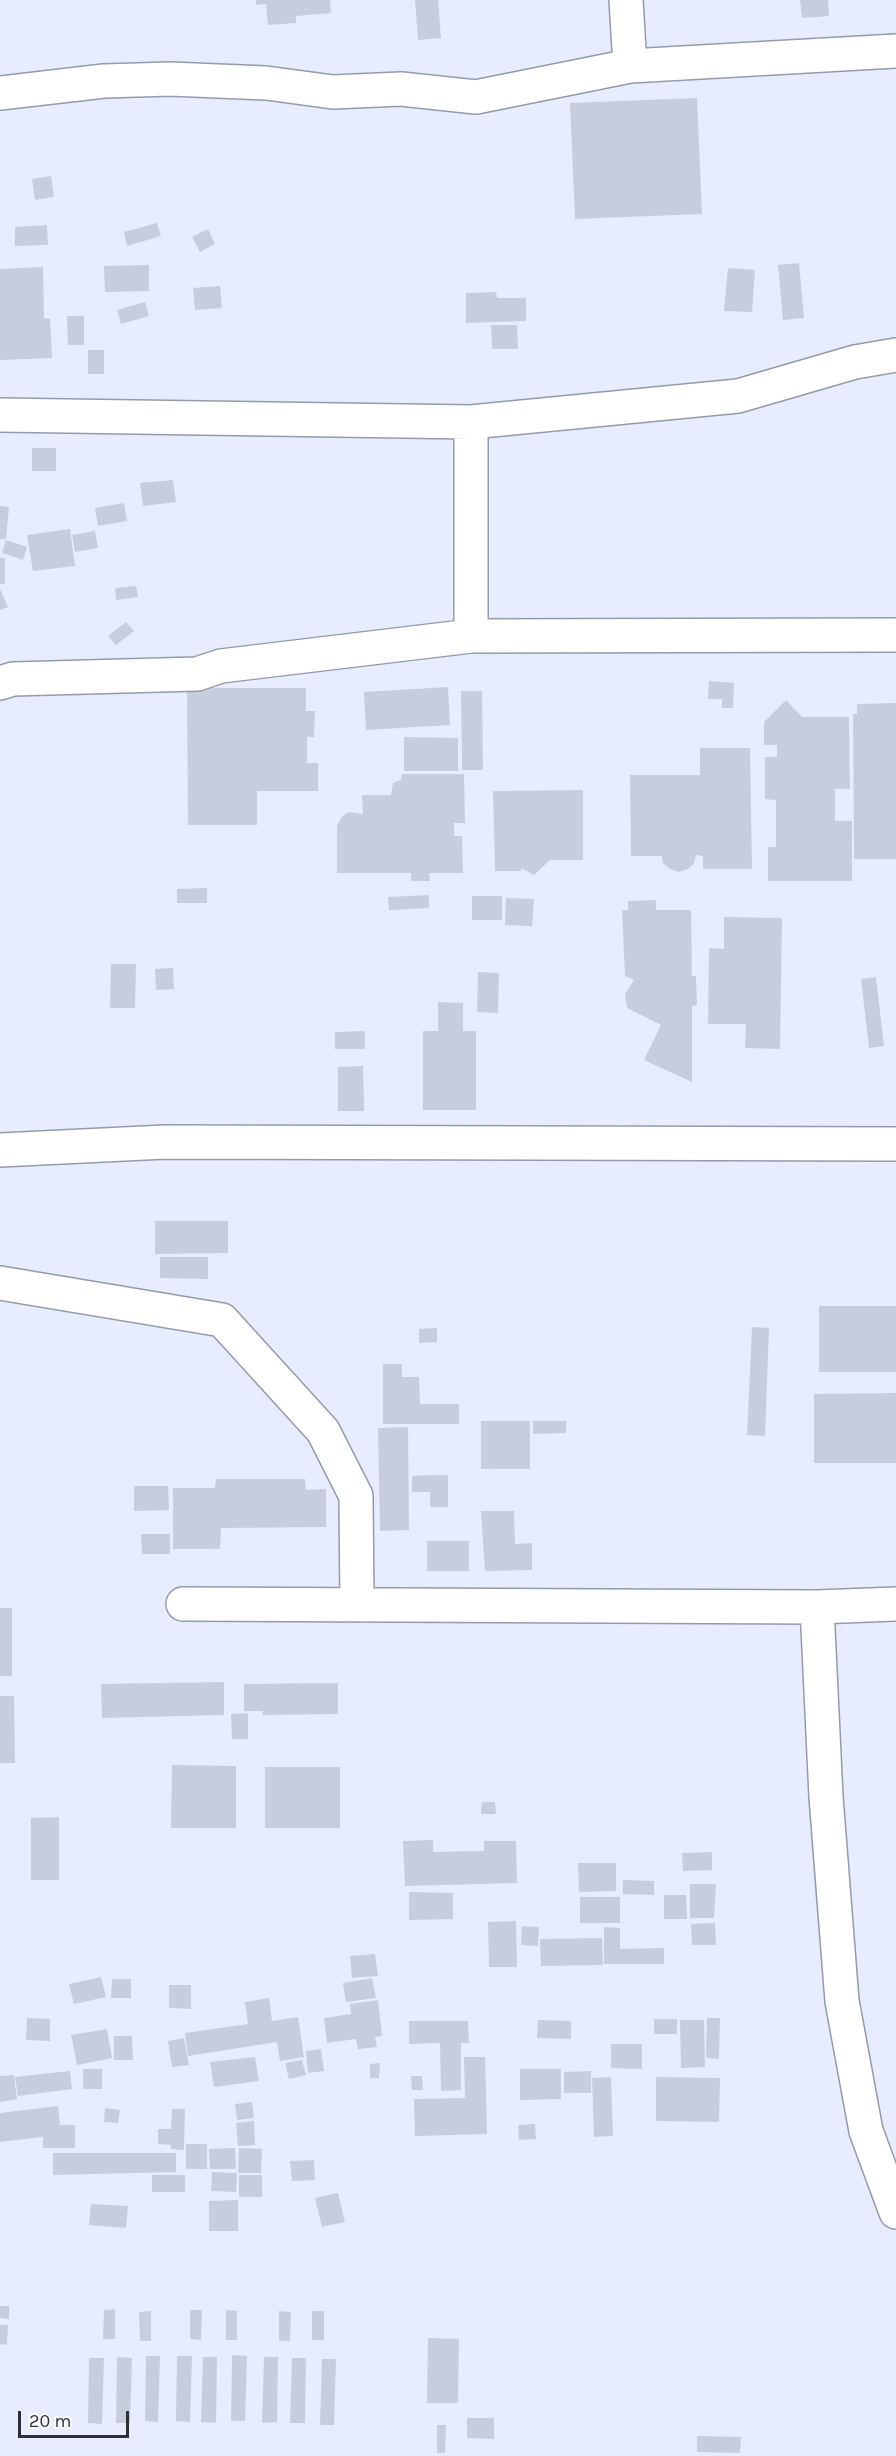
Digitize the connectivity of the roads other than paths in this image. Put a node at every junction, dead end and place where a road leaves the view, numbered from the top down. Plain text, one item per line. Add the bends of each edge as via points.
1 (626, 0) edge
2 (896, 51) edge
3 (630, 66) junction
4 (0, 93) edge
5 (896, 355) edge
6 (0, 415) edge
7 (471, 422) junction
8 (896, 635) edge
9 (471, 636) junction
10 (0, 683) edge
11 (896, 1144) edge
12 (0, 1150) edge
13 (0, 1283) edge
14 (183, 1604) dead end
15 (896, 1604) edge
16 (357, 1605) junction
17 (817, 1607) junction
18 (896, 2212) edge

1 - 3 street
2 - 3 street
3 - 4 street via 476,97 401,89 333,92 266,83 170,79 104,81
5 - 7 street via 855,362 738,396
6 - 7 street
7 - 9 street
8 - 9 street
9 - 10 street via 221,666 197,674 13,679
11 - 12 street via 165,1142
13 - 16 street via 222,1320 322,1431 356,1496
14 - 16 street
15 - 17 street
16 - 17 street
17 - 18 street via 826,1797 842,2001 866,2131

